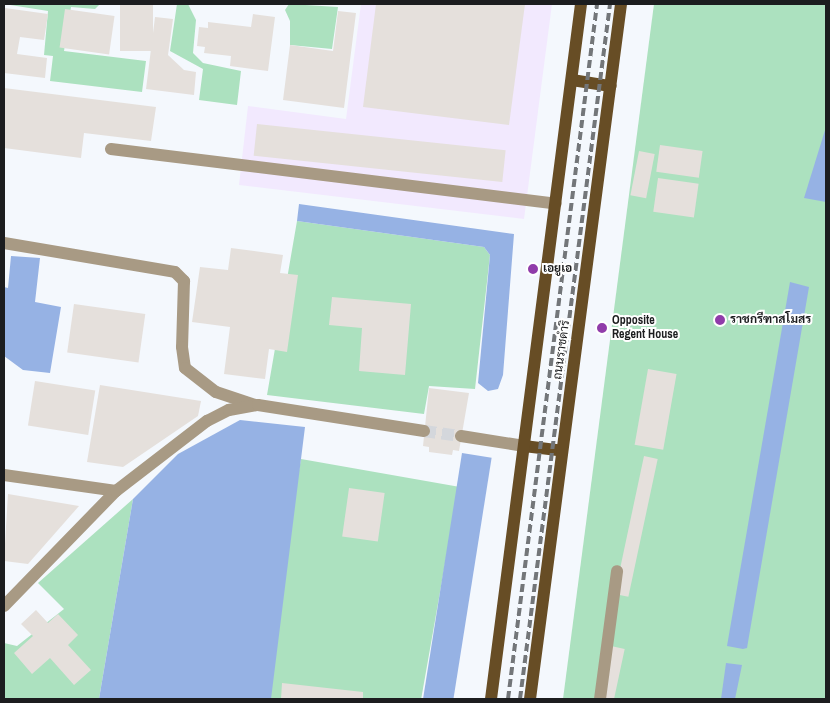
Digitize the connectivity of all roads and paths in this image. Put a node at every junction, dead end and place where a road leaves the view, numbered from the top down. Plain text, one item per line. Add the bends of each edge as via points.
1 (581, 4) edge
2 (621, 4) edge
3 (572, 80) junction
4 (610, 86) junction
5 (112, 149) dead end
6 (556, 204) junction
7 (4, 243) edge
8 (258, 405) junction
9 (424, 431) tunnel mouth
10 (461, 436) tunnel mouth
11 (524, 446) junction
12 (562, 452) junction
13 (4, 475) edge
14 (116, 491) junction
15 (617, 571) dead end
16 (4, 606) edge
17 (491, 699) edge
18 (530, 699) edge
19 (600, 699) edge

1 - 3 main road, ถนนราชดำริ
2 - 4 main road, ถนนราชดำริ
3 - 4 main road
3 - 6 main road, ถนนราชดำริ
4 - 12 main road, ถนนราชดำริ
5 - 6 lane
6 - 11 main road, ถนนราชดำริ
7 - 8 lane via 175,272 184,281 182,347 186,368 216,392
8 - 9 lane
8 - 14 lane via 229,410 207,421
10 - 11 lane
11 - 12 main road
11 - 17 main road, ถนนราชดำริ
12 - 18 main road, ถนนราชดำริ
13 - 14 lane
14 - 16 lane
15 - 19 lane

